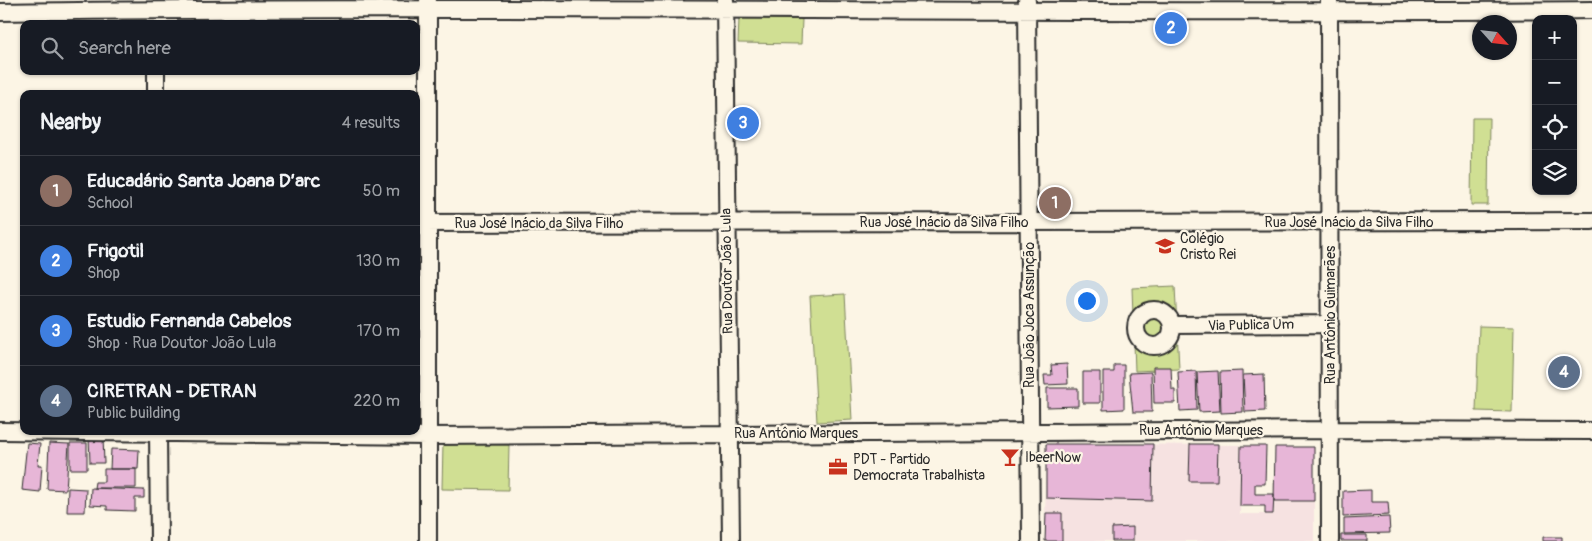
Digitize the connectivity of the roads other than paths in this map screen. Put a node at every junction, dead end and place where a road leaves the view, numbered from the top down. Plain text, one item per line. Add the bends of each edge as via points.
1 (725, 4) edge
2 (428, 5) edge
3 (1027, 6) edge
4 (1329, 6) edge
5 (1592, 10) edge
6 (155, 11) edge
7 (0, 12) edge
8 (156, 75) edge
9 (156, 90) edge
10 (726, 222) junction
11 (1029, 222) junction
12 (1330, 222) junction
13 (1592, 222) edge
14 (422, 223) edge
15 (1330, 324) junction
16 (1172, 325) dead end
17 (1330, 430) junction
18 (0, 431) edge
19 (20, 431) edge
20 (1592, 431) edge
21 (1030, 432) junction
22 (731, 433) junction
23 (158, 435) edge
24 (360, 435) edge
25 (427, 436) junction
26 (159, 541) edge
27 (428, 541) edge
28 (731, 541) edge
29 (1031, 541) edge
30 (1330, 541) edge

1 - 2 street
1 - 3 street
1 - 10 street, Rua Doutor João Lula
2 - 6 street
2 - 14 street
3 - 4 street
3 - 11 street, Rua João Joca Assunção
4 - 5 street
4 - 12 street, Rua Antônio Guimarães
6 - 7 street
8 - 9 street
10 - 11 street, Rua José Inácio da Silva Filho
10 - 14 street, Rua José Inácio da Silva Filho
10 - 22 street, Rua Doutor João Lula
11 - 12 street, Rua José Inácio da Silva Filho
11 - 21 street, Rua João Joca Assunção
12 - 13 street, Rua José Inácio da Silva Filho
12 - 15 street, Rua Antônio Guimarães
14 - 25 street
15 - 16 street, Via Publica Um
15 - 17 street, Rua Antônio Guimarães
17 - 20 street, Rua Antônio Marques
17 - 21 street, Rua Antônio Marques
17 - 30 street, Rua Antônio Guimarães
18 - 19 street, Rua Antônio Marques
21 - 22 street, Rua Antônio Marques
21 - 29 street, Rua João Joca Assunção
22 - 25 street, Rua Antônio Marques
22 - 28 street, Rua Doutor João Lula
23 - 26 street
24 - 25 street, Rua Antônio Marques
25 - 27 street

